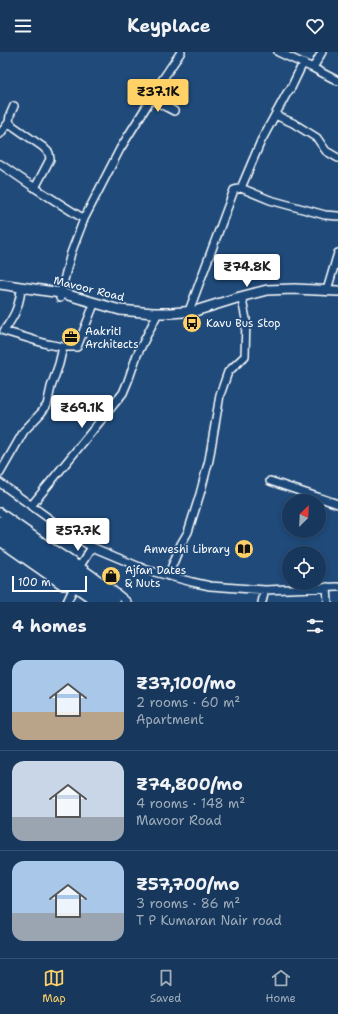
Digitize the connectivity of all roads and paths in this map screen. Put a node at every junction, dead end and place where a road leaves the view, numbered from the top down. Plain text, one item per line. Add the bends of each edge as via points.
1 (181, 52) edge
2 (278, 52) edge
3 (322, 52) edge
4 (303, 63) junction
5 (313, 68) junction
6 (338, 81) edge
7 (151, 98) junction
8 (14, 106) dead end
9 (174, 111) dead end
10 (274, 116) junction
11 (9, 122) junction
12 (0, 134) edge
13 (338, 158) edge
14 (0, 164) edge
15 (35, 188) junction
16 (241, 188) junction
17 (338, 216) edge
18 (84, 219) junction
19 (338, 253) edge
20 (0, 284) edge
21 (0, 288) edge
22 (327, 290) junction
23 (20, 291) junction
24 (338, 291) edge
25 (338, 295) edge
26 (61, 296) junction
27 (242, 300) junction
28 (93, 307) junction
29 (189, 311) junction
30 (156, 315) junction
31 (2, 334) edge
32 (62, 347) junction
33 (0, 473) edge
34 (270, 481) dead end
35 (0, 483) edge
36 (338, 504) edge
37 (31, 506) junction
38 (0, 512) edge
39 (0, 522) edge
40 (0, 533) edge
41 (0, 542) edge
42 (50, 547) junction
43 (92, 547) junction
44 (54, 559) junction
45 (80, 566) junction
46 (168, 576) junction
47 (75, 586) junction
48 (327, 587) junction
49 (338, 587) edge
50 (265, 590) junction
51 (67, 602) edge
52 (99, 602) edge
53 (114, 602) edge
54 (127, 602) edge
55 (262, 602) edge
56 (328, 602) edge

1 - 7 street
2 - 4 street
3 - 5 street
4 - 5 street
4 - 10 street
5 - 6 street
7 - 9 street
7 - 18 street via 120,149
8 - 11 street
10 - 13 street via 293,123 317,138 326,151
10 - 16 street
11 - 12 street
11 - 15 street via 49,153 50,160
14 - 15 street
15 - 18 street
16 - 17 street via 270,200 325,215
16 - 29 street via 234,190
18 - 26 street via 71,253
19 - 22 street
20 - 26 main road, Mavoor Road
21 - 23 main road, Mavoor Road
22 - 24 main road, Mavoor Road
22 - 29 main road, Mavoor Road via 267,290
23 - 26 main road, Mavoor Road
23 - 31 street via 14,316
25 - 27 main road, Mavoor Road via 280,293
26 - 28 main road, Mavoor Road
26 - 30 main road, Mavoor Road via 120,310
27 - 30 main road, Mavoor Road via 196,314 171,317
27 - 46 street via 246,319 245,356 228,372 220,395 209,460 200,494 188,532
28 - 30 main road, Mavoor Road via 117,314
28 - 32 street via 77,347
29 - 30 main road, Mavoor Road
30 - 37 street via 123,393
31 - 32 street
32 - 33 street via 47,405 24,431
34 - 36 street
35 - 37 street
37 - 43 street
38 - 42 street
39 - 44 highway
40 - 47 highway
41 - 47 street via 63,586
42 - 44 street
42 - 45 street
43 - 45 street
43 - 46 street
44 - 53 highway
45 - 54 street
46 - 50 street via 210,586
47 - 51 street
47 - 52 highway
48 - 49 street
48 - 50 street
48 - 56 street
50 - 55 street

